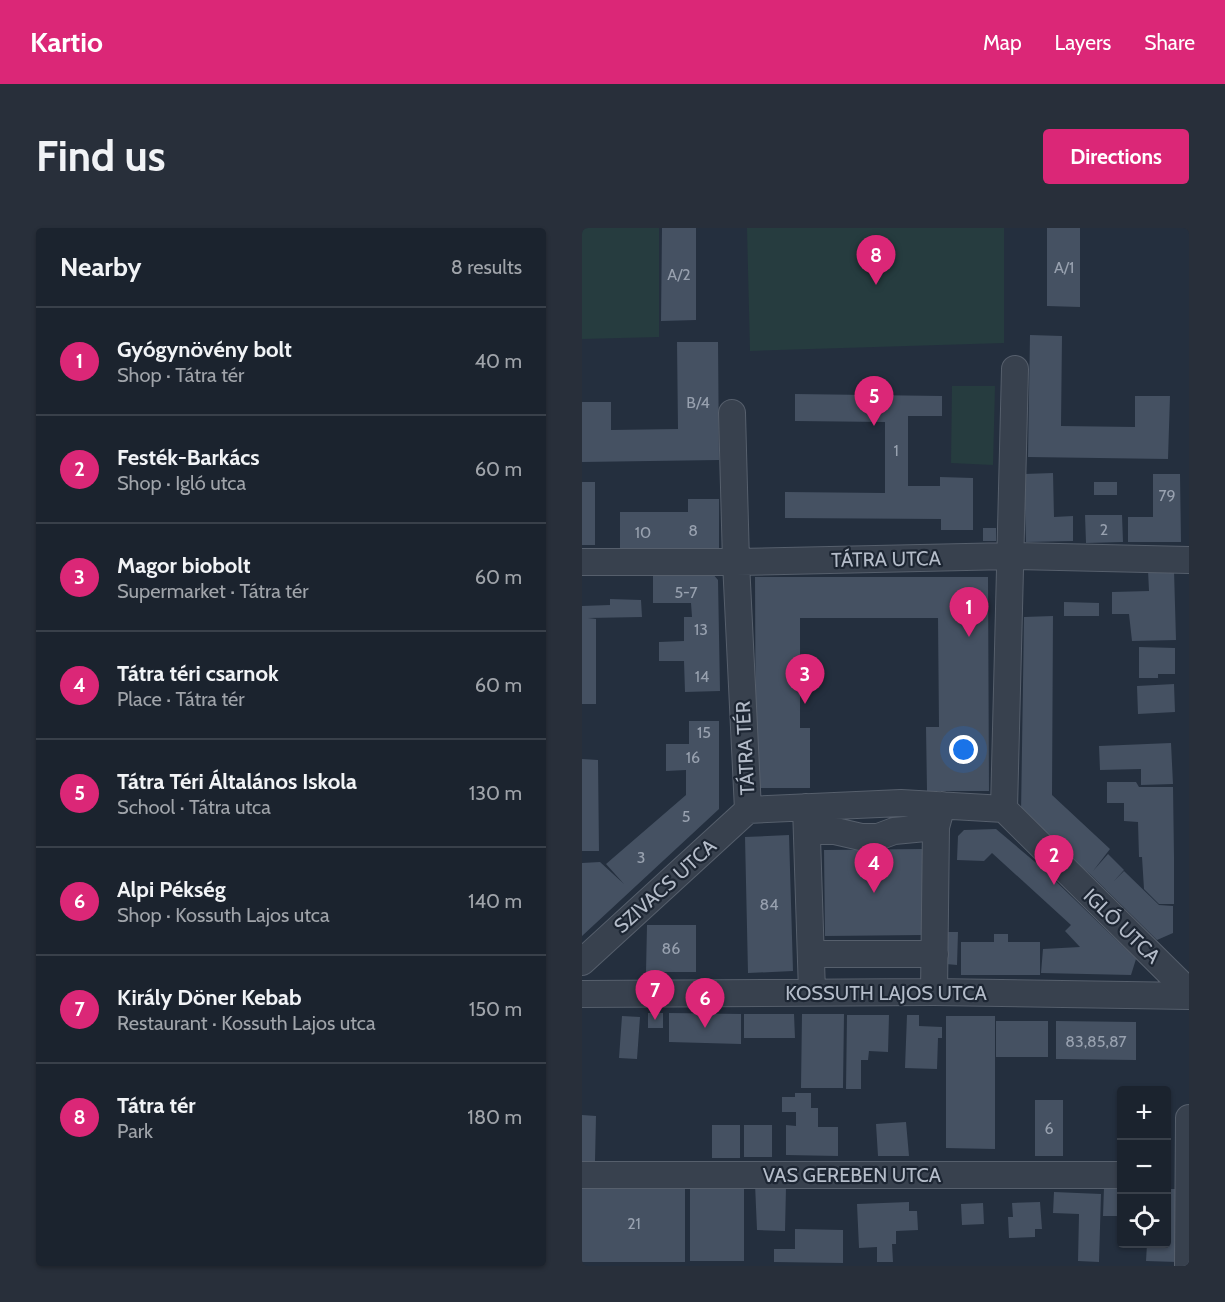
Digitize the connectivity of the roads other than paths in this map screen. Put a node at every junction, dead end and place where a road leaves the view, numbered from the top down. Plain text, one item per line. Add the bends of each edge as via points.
1 (1015, 369) dead end
2 (732, 413) dead end
3 (1011, 556) junction
4 (1189, 560) edge
5 (582, 562) edge
6 (736, 562) junction
7 (748, 810) junction
8 (1004, 810) junction
9 (939, 816) junction
10 (807, 819) junction
11 (811, 954) junction
12 (935, 954) junction
13 (582, 962) edge
14 (812, 992) junction
15 (934, 992) junction
16 (1189, 992) edge
17 (582, 994) edge
18 (1189, 996) edge
19 (1189, 1118) edge
20 (1188, 1144) edge
21 (582, 1175) edge
22 (1117, 1175) edge
23 (1177, 1175) edge
24 (1188, 1266) edge

1 - 3 street
2 - 6 street, TÁTRA TÉR
3 - 4 street
3 - 6 street via 976,548 755,553
3 - 8 street
5 - 6 street
6 - 7 street, TÁTRA TÉR
7 - 10 street, TÁTRA TÉR
7 - 13 street, SZIVACS UTCA
8 - 9 street
8 - 16 street, IGLÓ UTCA
9 - 10 street, TÁTRA TÉR via 901,803 843,805
9 - 10 street via 878,837 835,831
9 - 12 street
10 - 11 street
11 - 12 street
11 - 14 street
12 - 15 street
14 - 15 street, KOSSUTH LAJOS UTCA
14 - 17 street, KOSSUTH LAJOS UTCA
15 - 18 street, KOSSUTH LAJOS UTCA
19 - 20 street
20 - 23 street
21 - 22 street, VAS GEREBEN UTCA
23 - 24 street

